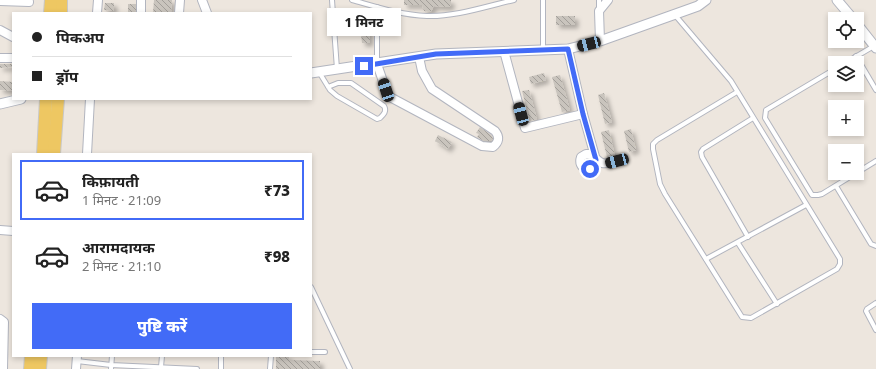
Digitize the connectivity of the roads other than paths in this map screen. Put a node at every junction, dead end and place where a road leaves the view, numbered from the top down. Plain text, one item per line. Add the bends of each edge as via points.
1 (50, 0) edge
2 (61, 0) edge
3 (98, 0) edge
4 (141, 0) edge
5 (180, 0) edge
6 (202, 0) edge
7 (332, 0) edge
8 (352, 0) edge
9 (514, 0) edge
10 (543, 0) edge
11 (599, 0) edge
12 (608, 0) edge
13 (706, 0) edge
14 (837, 0) edge
15 (0, 1) edge
16 (29, 2) dead end
17 (697, 3) edge
18 (377, 7) junction
19 (599, 11) junction
20 (50, 12) edge
21 (61, 12) edge
22 (97, 12) edge
23 (140, 12) edge
24 (179, 12) edge
25 (207, 12) edge
26 (847, 12) edge
27 (675, 14) junction
28 (0, 30) edge
29 (864, 31) edge
30 (12, 36) edge
31 (600, 41) junction
32 (874, 42) edge
33 (543, 49) junction
34 (568, 49) junction
35 (504, 51) junction
36 (856, 56) edge
37 (419, 57) junction
38 (0, 58) edge
39 (12, 58) edge
40 (377, 64) junction
41 (337, 69) junction
42 (864, 70) edge
43 (315, 72) edge
44 (828, 73) edge
45 (328, 87) junction
46 (876, 90) edge
47 (737, 92) junction
48 (17, 100) edge
49 (46, 100) edge
50 (58, 100) edge
51 (90, 100) edge
52 (0, 104) edge
53 (583, 114) junction
54 (753, 118) junction
55 (43, 153) edge
56 (54, 153) edge
57 (87, 153) edge
58 (617, 161) dead end
59 (876, 161) edge
60 (836, 186) junction
61 (806, 205) junction
62 (0, 230) edge
63 (12, 232) edge
64 (748, 237) junction
65 (738, 243) junction
66 (876, 246) edge
67 (706, 259) junction
68 (312, 289) edge
69 (876, 303) edge
70 (777, 304) junction
71 (0, 319) edge
72 (876, 330) edge
73 (312, 352) edge
74 (325, 352) dead end
75 (31, 357) edge
76 (41, 357) edge
77 (112, 357) edge
78 (162, 357) edge
79 (221, 357) edge
80 (271, 357) edge
81 (77, 362) edge
82 (111, 367) edge
83 (161, 367) junction
84 (170, 368) edge
85 (3, 369) edge
86 (30, 369) edge
87 (40, 369) edge
88 (197, 369) edge
89 (221, 369) edge
90 (270, 369) edge
91 (350, 369) edge

1 - 20 main road
2 - 21 main road
3 - 22 street
4 - 23 street
5 - 24 street
6 - 25 street
7 - 41 lane
8 - 18 lane
9 - 18 lane via 449,15 400,13
10 - 33 lane
11 - 19 lane
12 - 19 street
13 - 17 street
14 - 26 street
15 - 16 street
17 - 27 street
18 - 40 lane
19 - 31 street
27 - 31 street
27 - 47 lane
28 - 30 street
29 - 32 street
31 - 34 street
32 - 36 lane
33 - 34 street
33 - 35 street
34 - 53 street
35 - 37 street
35 - 53 street via 525,128
37 - 40 street
37 - 40 street via 422,72 432,89 495,131 499,139 497,144 493,147 482,146 390,97
38 - 39 street
40 - 41 street
41 - 43 street
42 - 46 lane
43 - 45 lane
44 - 60 lane via 766,110 765,118 812,194 822,194
45 - 45 lane via 337,96 377,119 385,112 384,106 351,83 338,83
47 - 54 lane
47 - 67 lane via 653,144 660,184
48 - 52 street
49 - 55 main road
50 - 56 main road
51 - 57 street
53 - 58 street via 596,160 602,163
54 - 61 lane
54 - 64 lane via 701,152
59 - 60 lane
60 - 66 lane via 871,244
61 - 64 lane
61 - 70 lane via 840,259 840,264 837,269
62 - 63 street
64 - 65 lane
65 - 67 lane
65 - 70 lane
67 - 70 lane via 742,317 751,318
68 - 91 lane
69 - 72 lane via 866,312
71 - 85 street via 4,322
73 - 74 lane
75 - 86 main road
76 - 87 main road
77 - 82 lane
78 - 83 lane
79 - 89 lane
80 - 90 lane
81 - 82 lane
82 - 83 lane
83 - 84 lane
84 - 88 lane

